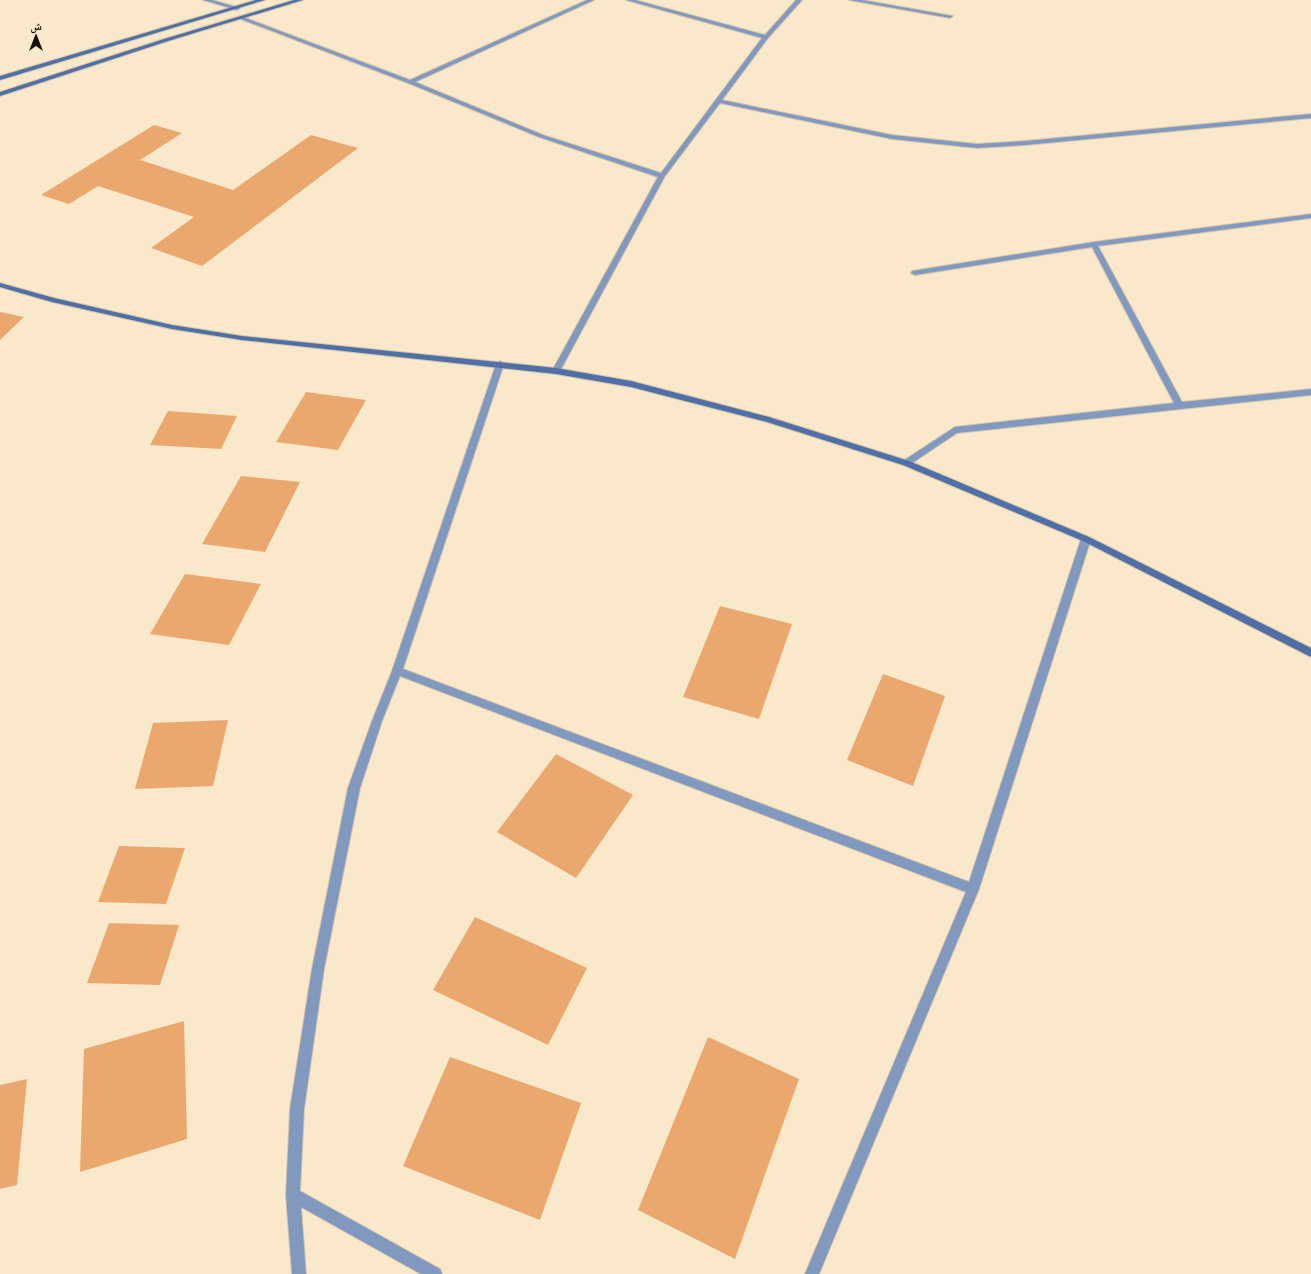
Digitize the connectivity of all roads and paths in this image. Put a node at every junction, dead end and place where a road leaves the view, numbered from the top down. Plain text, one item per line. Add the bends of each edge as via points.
1 (206, 0) edge
2 (262, 0) edge
3 (300, 0) edge
4 (591, 0) edge
5 (629, 0) edge
6 (799, 0) edge
7 (852, 0) edge
8 (237, 8) junction
9 (950, 16) dead end
10 (241, 18) junction
11 (154, 31) junction
12 (766, 37) junction
13 (166, 40) junction
14 (0, 78) edge
15 (410, 82) junction
16 (0, 94) edge
17 (718, 101) junction
18 (1311, 116) edge
19 (662, 176) junction
20 (1311, 216) edge
21 (1094, 244) junction
22 (915, 273) dead end
23 (0, 284) edge
24 (500, 364) junction
25 (556, 371) junction
26 (1311, 392) edge
27 (1180, 406) junction
28 (906, 463) junction
29 (1086, 539) junction
30 (1311, 653) edge
31 (397, 672) junction
32 (973, 889) junction
33 (293, 1195) junction
34 (299, 1274) edge
35 (435, 1274) edge
36 (812, 1274) edge

1 - 8 street
2 - 8 street
3 - 10 street
4 - 15 street
5 - 12 street
6 - 12 street
7 - 9 street
8 - 11 street
10 - 13 street
10 - 15 street
11 - 13 street
11 - 14 street
12 - 17 street
13 - 16 street
15 - 19 street via 541,136
17 - 18 street via 892,137 977,146
17 - 19 street
19 - 25 street
20 - 21 street
21 - 22 street
21 - 27 street
23 - 24 street via 52,300 172,328 249,339
24 - 25 street
24 - 31 street
25 - 28 street via 631,384 769,420
26 - 27 street
27 - 28 street via 955,430
28 - 29 street
29 - 30 street
29 - 32 street
31 - 32 street
31 - 33 street via 354,788 334,883 297,1109
32 - 36 street
33 - 34 street
33 - 35 street

